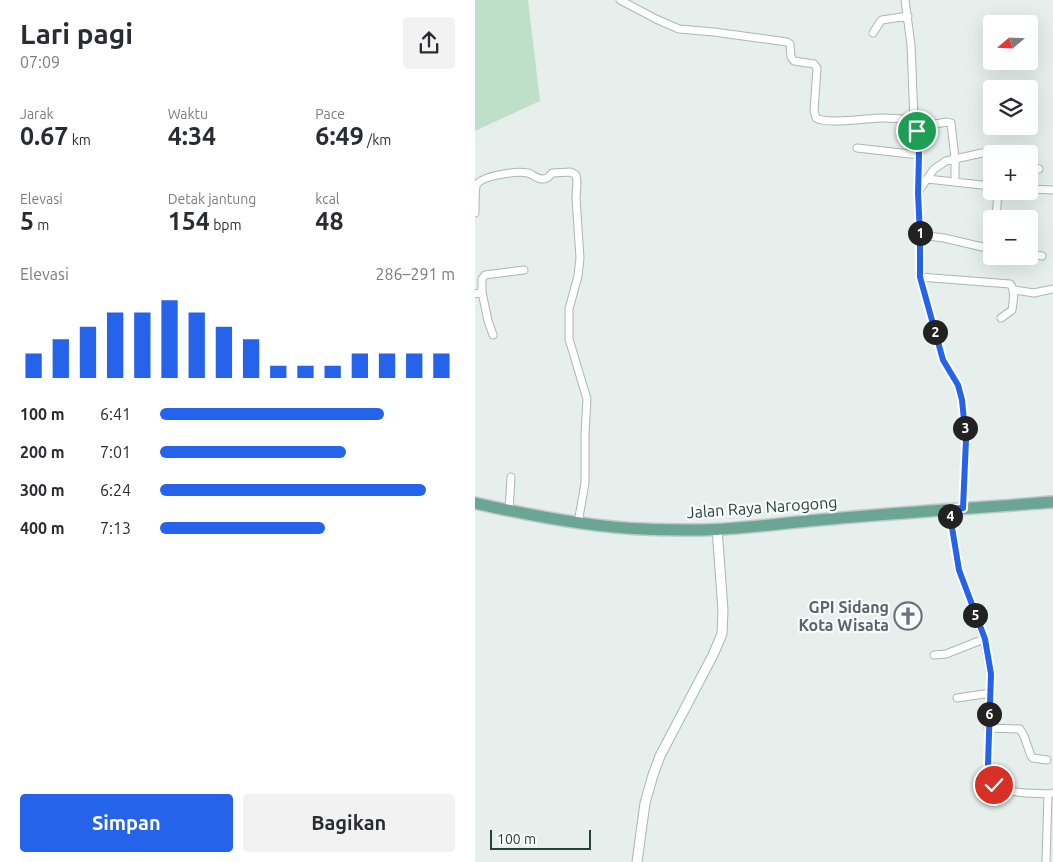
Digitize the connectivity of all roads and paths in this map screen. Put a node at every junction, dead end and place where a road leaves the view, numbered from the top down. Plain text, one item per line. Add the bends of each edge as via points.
1 (620, 0) edge
2 (905, 0) edge
3 (907, 16) junction
4 (873, 33) dead end
5 (914, 120) junction
6 (917, 131) junction
7 (857, 148) dead end
8 (983, 153) edge
9 (919, 155) junction
10 (955, 158) junction
11 (927, 179) junction
12 (955, 182) junction
13 (983, 185) edge
14 (1038, 189) edge
15 (1053, 190) edge
16 (918, 193) junction
17 (475, 213) edge
18 (920, 235) junction
19 (983, 246) edge
20 (1038, 255) edge
21 (1043, 256) dead end
22 (524, 270) dead end
23 (920, 277) junction
24 (1053, 289) edge
25 (1014, 290) junction
26 (478, 293) edge
27 (1001, 318) dead end
28 (493, 335) dead end
29 (511, 476) dead end
30 (1053, 502) edge
31 (475, 503) edge
32 (963, 508) junction
33 (949, 509) junction
34 (509, 511) junction
35 (578, 523) junction
36 (717, 529) junction
37 (985, 639) junction
38 (933, 655) dead end
39 (991, 693) junction
40 (957, 698) dead end
41 (988, 728) junction
42 (1047, 760) dead end
43 (1051, 793) edge
44 (637, 862) edge
45 (1046, 862) edge

1 - 5 street via 679,29 787,42 794,61 814,64 817,68 814,112 820,120
2 - 3 street
3 - 4 street via 882,20
3 - 5 street
5 - 6 street
6 - 9 street
6 - 10 street via 950,122
7 - 9 street
8 - 10 street
9 - 16 street
10 - 11 street via 934,169
10 - 12 street
11 - 12 street
11 - 16 street
12 - 13 street
14 - 15 street
16 - 18 street
17 - 35 street via 478,182 497,174 528,173 542,179 552,173 568,171 577,178 580,258 569,309 569,339 587,399 585,483
18 - 19 street
18 - 23 street
20 - 21 street
22 - 26 street via 485,274
23 - 25 street via 1008,283
23 - 32 street via 943,360 958,385 962,400 966,440
24 - 25 street via 1034,293
25 - 27 street via 1011,310
26 - 28 street
29 - 34 street
30 - 32 main road, Jalan Raya Narogong
31 - 34 main road, Jalan Raya Narogong
32 - 33 main road, Jalan Raya Narogong
33 - 36 main road, Jalan Raya Narogong
33 - 37 street via 959,570
34 - 35 main road, Jalan Raya Narogong
35 - 36 main road, Jalan Raya Narogong via 641,529
36 - 44 street via 722,634 660,756 645,803
37 - 38 street via 945,654
37 - 39 street
39 - 40 street
39 - 41 street
41 - 42 street via 1020,730 1031,756
41 - 43 street via 988,764 994,785 1013,792
43 - 45 street

